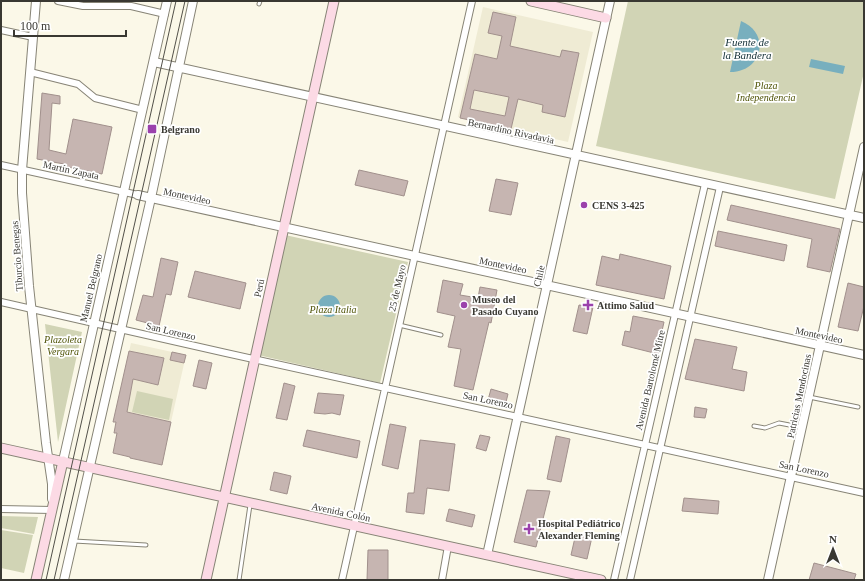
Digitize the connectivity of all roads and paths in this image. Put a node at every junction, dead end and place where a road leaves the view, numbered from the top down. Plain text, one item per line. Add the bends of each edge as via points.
1 (36, 1) edge
2 (58, 1) edge
3 (167, 1) edge
4 (193, 1) edge
5 (334, 1) edge
6 (472, 1) edge
7 (531, 1) edge
8 (610, 1) edge
9 (97, 3) edge
10 (164, 14) junction
11 (606, 18) junction
12 (1, 30) edge
13 (33, 37) junction
14 (154, 62) junction
15 (179, 68) junction
16 (30, 72) junction
17 (313, 98) junction
18 (143, 110) junction
19 (444, 126) junction
20 (864, 147) edge
21 (576, 155) junction
22 (1, 165) edge
23 (22, 170) junction
24 (705, 184) junction
25 (720, 187) junction
26 (124, 192) junction
27 (138, 195) joint
28 (150, 198) junction
29 (849, 215) junction
30 (864, 218) edge
31 (284, 227) junction
32 (415, 256) junction
33 (547, 285) junction
34 (1, 302) edge
35 (31, 309) junction
36 (675, 314) junction
37 (690, 317) junction
38 (94, 324) junction
39 (399, 325) junction
40 (120, 330) junction
41 (441, 335) dead end
42 (820, 345) junction
43 (864, 355) edge
44 (255, 359) junction
45 (385, 388) junction
46 (809, 397) junction
47 (858, 407) dead end
48 (517, 417) junction
49 (754, 426) dead end
50 (802, 427) junction
51 (645, 445) junction
52 (1, 448) edge
53 (660, 448) junction
54 (48, 458) junction
55 (63, 462) junction
56 (89, 467) junction
57 (791, 477) junction
58 (864, 493) edge
59 (224, 497) junction
60 (250, 503) junction
61 (1, 509) edge
62 (52, 510) junction
63 (354, 526) junction
64 (72, 541) junction
65 (146, 545) dead end
66 (448, 546) junction
67 (487, 555) junction
68 (36, 580) edge
69 (64, 580) edge
70 (206, 580) edge
71 (239, 580) edge
72 (342, 580) edge
73 (442, 580) edge
74 (601, 580) edge
75 (614, 580) edge
76 (630, 580) edge
77 (768, 580) edge

1 - 13 street, Tiburcio Benegas
2 - 9 street via 83,6
3 - 10 street, Manuel Belgrano
4 - 15 street
5 - 17 main road, Perú
6 - 19 street, 25 de Mayo
7 - 11 main road
8 - 11 street, Chile
9 - 10 street via 131,6
10 - 14 street, Manuel Belgrano
11 - 21 street, Chile
12 - 13 street
13 - 16 street, Tiburcio Benegas
14 - 15 street, Bernardino Rivadavia
14 - 18 street, Manuel Belgrano
15 - 17 street, Bernardino Rivadavia
15 - 28 street
16 - 18 street via 78,84 95,98
16 - 23 street, Tiburcio Benegas
17 - 19 street, Bernardino Rivadavia
17 - 31 main road, Perú
18 - 26 street, Manuel Belgrano
19 - 21 street, Bernardino Rivadavia
19 - 32 street, 25 de Mayo
20 - 29 street, Patricias Mendocinas
21 - 24 street, Bernardino Rivadavia
21 - 33 street, Chile
22 - 23 street, Martín Zapata
23 - 26 street, Martín Zapata
23 - 35 street, Tiburcio Benegas
24 - 25 street, Bernardino Rivadavia
24 - 36 street, Avenida Bartolomé Mitre
25 - 29 street, Bernardino Rivadavia
25 - 37 street
26 - 27 street, Martín Zapata
26 - 38 street, Manuel Belgrano
27 - 28 street, Montevideo
28 - 31 street, Montevideo
28 - 40 street
29 - 30 street, Bernardino Rivadavia
29 - 42 street, Patricias Mendocinas
31 - 32 street, Montevideo
31 - 44 main road, Perú
32 - 33 street, Montevideo
32 - 39 street, 25 de Mayo
33 - 36 street, Montevideo
33 - 48 street, Chile
34 - 35 street, San Lorenzo
35 - 38 street, San Lorenzo
35 - 54 street, Tiburcio Benegas
36 - 37 street, Montevideo
36 - 51 street, Avenida Bartolomé Mitre
37 - 42 street, Montevideo
37 - 53 street
38 - 40 street, San Lorenzo
38 - 55 street, Manuel Belgrano
39 - 41 lane
39 - 45 street, 25 de Mayo
40 - 44 street, San Lorenzo
40 - 56 street
42 - 43 street, Montevideo
42 - 46 street, Patricias Mendocinas
44 - 45 street, San Lorenzo
44 - 59 main road, Perú
45 - 48 street, San Lorenzo
45 - 63 street, 25 de Mayo
46 - 47 lane
46 - 50 street, Patricias Mendocinas
48 - 51 street, San Lorenzo
48 - 67 street, Chile
49 - 50 lane via 765,428 779,423
50 - 57 street, Patricias Mendocinas
51 - 53 street, San Lorenzo
51 - 75 street, Avenida Bartolomé Mitre
52 - 54 main road, Avenida Colón
53 - 57 street, San Lorenzo
53 - 76 street
54 - 55 main road, Avenida Colón
54 - 62 street, Tiburcio Benegas
55 - 56 main road, Avenida Colón
55 - 62 main road, Manuel Belgrano
56 - 59 main road, Avenida Colón
56 - 64 street
57 - 58 street, San Lorenzo
57 - 77 street, Patricias Mendocinas
59 - 60 main road, Avenida Colón
59 - 70 main road, Perú
60 - 63 main road, Avenida Colón
60 - 71 lane
61 - 62 street
62 - 68 main road, Manuel Belgrano
63 - 66 main road, Avenida Colón
63 - 72 street, 25 de Mayo
64 - 65 lane
64 - 69 street
66 - 67 main road, Avenida Colón
66 - 73 street
67 - 74 main road, Avenida Colón

